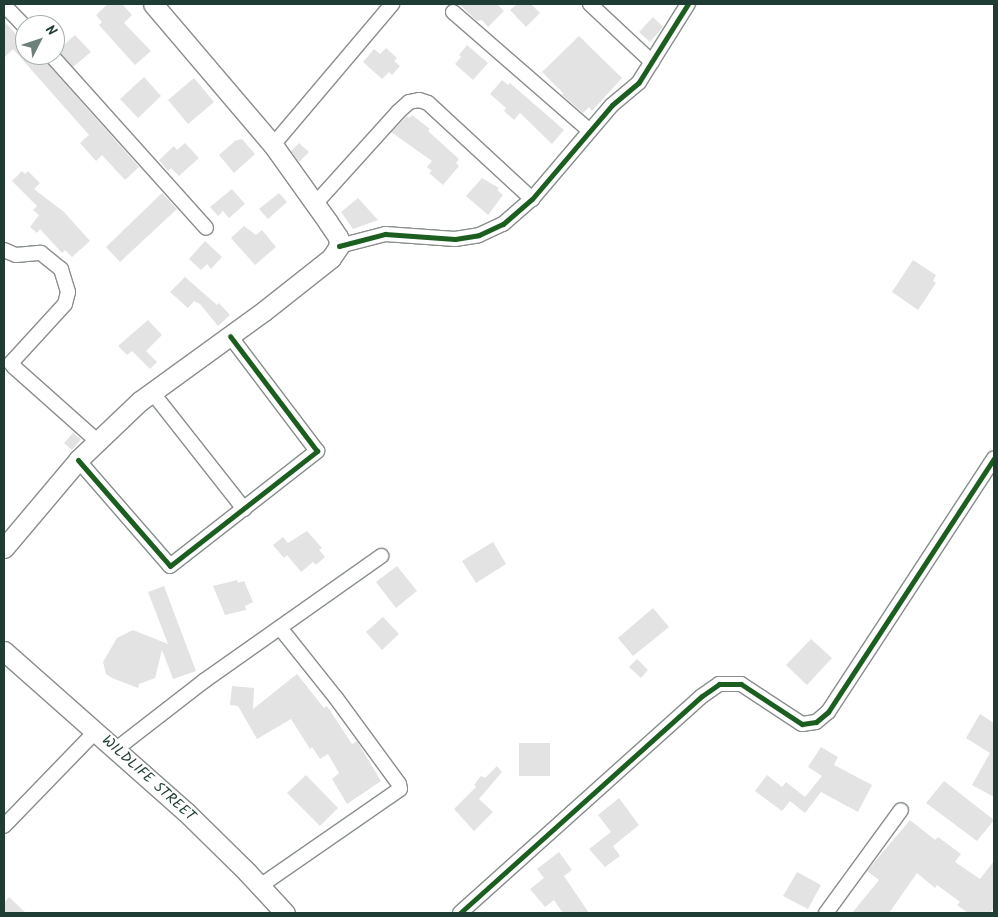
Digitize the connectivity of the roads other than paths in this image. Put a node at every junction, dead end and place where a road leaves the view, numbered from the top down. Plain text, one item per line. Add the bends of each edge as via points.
1 (153, 4) edge
2 (392, 4) edge
3 (590, 4) edge
4 (688, 4) edge
5 (4, 5) edge
6 (453, 12) dead end
7 (15, 17) edge
8 (652, 62) junction
9 (60, 65) edge
10 (590, 131) junction
11 (274, 146) junction
12 (532, 199) junction
13 (315, 204) junction
14 (206, 228) dead end
15 (339, 246) junction
16 (4, 250) edge
17 (230, 336) junction
18 (152, 392) junction
19 (97, 441) junction
20 (994, 458) edge
21 (78, 460) junction
22 (244, 509) junction
23 (4, 548) edge
24 (381, 556) dead end
25 (281, 628) junction
26 (4, 651) edge
27 (95, 732) junction
28 (115, 750) junction
29 (901, 810) dead end
30 (4, 826) edge
31 (260, 886) junction
32 (285, 913) edge
33 (460, 913) edge
34 (827, 913) edge

1 - 11 main road
2 - 11 street
3 - 8 street
4 - 8 street
5 - 7 street
6 - 10 street
8 - 10 street via 639,82 612,105
9 - 14 street
10 - 12 street
11 - 13 main road
12 - 13 street via 428,103 419,100 409,102 398,112
12 - 15 street via 503,224 479,235 455,239 385,234
13 - 15 main road via 338,237
15 - 17 main road via 331,258
16 - 19 street via 16,255 41,253 61,269 68,292 65,304 11,362
17 - 18 main road
17 - 22 street via 317,451
18 - 19 main road
18 - 22 street
19 - 21 main road
20 - 33 street via 828,712 816,722 802,724 742,684 719,684
21 - 22 street via 170,566
21 - 23 main road
24 - 25 street
25 - 28 street via 204,681
25 - 31 street via 399,784 400,790
26 - 27 main road, WILDLIFE STREET
27 - 28 main road, WILDLIFE STREET
27 - 30 street
28 - 31 main road, WILDLIFE STREET via 186,812
29 - 34 street
31 - 32 main road, WILDLIFE STREET

